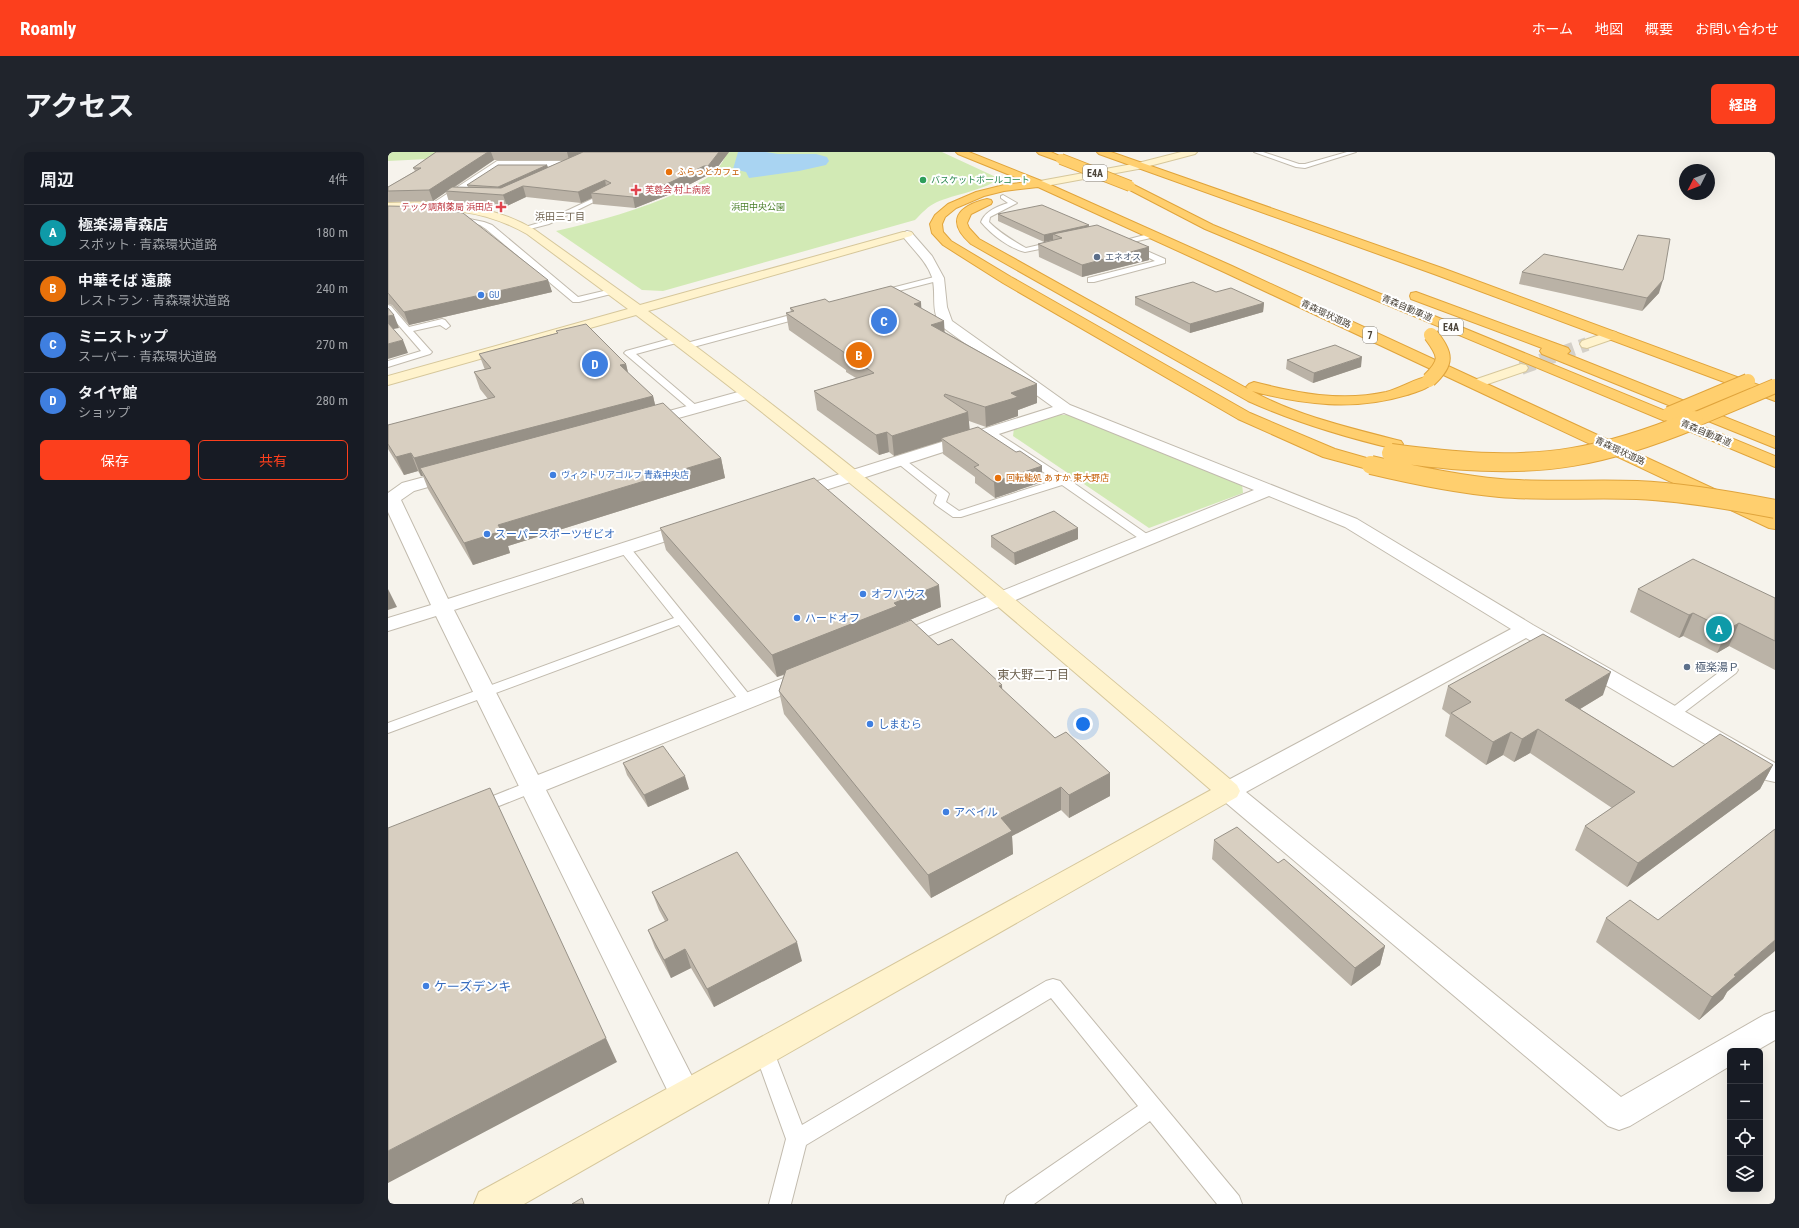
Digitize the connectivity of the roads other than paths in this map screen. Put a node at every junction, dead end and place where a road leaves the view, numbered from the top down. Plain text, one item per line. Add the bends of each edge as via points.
1 (961, 152) edge
2 (1042, 152) edge
3 (1102, 152) edge
4 (1192, 152) edge
5 (1257, 152) edge
6 (1353, 152) edge
7 (581, 159) edge
8 (570, 164) junction
9 (1138, 166) junction
10 (549, 173) edge
11 (1040, 184) junction
12 (1130, 186) junction
13 (453, 193) junction
14 (469, 193) edge
15 (609, 193) edge
16 (1003, 197) junction
17 (388, 206) edge
18 (432, 212) junction
19 (388, 213) edge
20 (416, 214) edge
21 (449, 217) edge
22 (526, 228) junction
23 (1152, 235) junction
24 (1061, 242) edge
25 (1309, 254) dead end
26 (938, 278) junction
27 (1091, 280) edge
28 (1360, 288) junction
29 (612, 291) junction
30 (870, 297) edge
31 (388, 308) edge
32 (637, 310) junction
33 (810, 313) edge
34 (446, 326) dead end
35 (407, 330) junction
36 (1611, 335) junction
37 (681, 343) junction
38 (1587, 344) tunnel mouth
39 (388, 364) edge
40 (1521, 368) tunnel mouth
41 (1775, 371) edge
42 (1170, 373) junction
43 (1216, 376) junction
44 (388, 382) edge
45 (1476, 384) junction
46 (1775, 386) edge
47 (749, 394) junction
48 (1775, 396) edge
49 (1065, 408) junction
50 (694, 409) junction
51 (634, 425) edge
52 (1775, 429) edge
53 (991, 432) junction
54 (1775, 443) edge
55 (1393, 448) junction
56 (900, 461) junction
57 (1775, 462) edge
58 (468, 470) edge
59 (852, 476) junction
60 (1064, 481) junction
61 (1269, 490) junction
62 (389, 496) edge
63 (776, 500) edge
64 (1775, 509) edge
65 (708, 522) edge
66 (1775, 524) edge
67 (1148, 539) junction
68 (624, 548) junction
69 (1002, 598) junction
70 (442, 607) junction
71 (682, 620) junction
72 (388, 625) edge
73 (1526, 629) junction
74 (878, 648) edge
75 (827, 669) edge
76 (1731, 670) dead end
77 (485, 692) junction
78 (747, 701) junction
79 (1673, 714) junction
80 (388, 728) edge
81 (1775, 774) edge
82 (533, 786) junction
83 (1228, 791) junction
84 (465, 814) edge
85 (1775, 1024) edge
86 (764, 1050) junction
87 (685, 1094) junction
88 (1152, 1108) junction
89 (797, 1139) junction
90 (491, 1204) edge
91 (780, 1204) edge
92 (1015, 1204) edge
93 (1231, 1204) edge

1 - 11 highway, 青森環状道路 / 7
2 - 12 highway, 青森自動車道 / E4A, bridge
3 - 9 highway
4 - 9 street
5 - 6 lane via 1298,166
7 - 8 street
8 - 10 street
8 - 13 street via 497,164
9 - 11 street
9 - 36 highway
11 - 16 highway
11 - 23 highway, 青森環状道路 / 7
11 - 42 highway via 980,194 952,206 940,215 936,224 938,233 947,243 975,261
12 - 25 highway, 青森自動車道 / E4A
12 - 28 highway, 青森自動車道 / E4A via 1209,227
13 - 14 street
13 - 18 street
15 - 22 lane via 547,223
16 - 24 lane via 1014,203 988,216 985,222 1002,238 1025,250
16 - 43 highway via 985,202 964,215 961,222 962,230 970,239
17 - 18 street
18 - 22 street via 488,214 508,219
19 - 20 lane
21 - 29 lane via 482,223 489,227 576,300
22 - 29 street
23 - 27 lane via 1118,241 1162,261
23 - 45 highway, 青森環状道路 / 7
26 - 30 lane
26 - 32 street via 928,259 907,234
26 - 49 street via 940,308 946,323
28 - 43 highway, bridge via 1431,335 1443,350 1445,360 1441,370 1415,388 1387,397 1355,401 1269,392
28 - 57 highway, 青森自動車道 / E4A
29 - 32 street
31 - 35 lane
32 - 37 street
32 - 44 street
33 - 37 lane
34 - 35 lane via 442,322
35 - 39 lane via 427,352
36 - 38 street
36 - 48 highway
37 - 47 street
37 - 50 lane via 629,353
40 - 45 street
41 - 55 highway, bridge via 1650,423 1558,447 1504,451
42 - 55 highway via 1265,416 1306,431
42 - 64 highway, bridge via 1244,416 1329,453 1370,465 1465,484 1520,489 1653,491 1738,501
43 - 55 highway via 1253,398 1292,415
45 - 66 highway, 青森環状道路 / 7
46 - 55 highway, bridge via 1665,432 1625,445 1572,457 1509,462 1454,460
47 - 50 street
47 - 59 street
49 - 53 street
49 - 61 street
50 - 51 street
52 - 54 highway, 青森自動車道 / E4A via 1401,291
53 - 56 street
53 - 60 lane
56 - 59 street
56 - 60 lane via 944,494 940,503 957,515
58 - 62 street via 408,487
59 - 63 street
59 - 69 street
60 - 67 lane
61 - 67 street
61 - 73 street via 1350,523
62 - 70 street
65 - 68 street
67 - 69 street
68 - 70 street
68 - 71 lane
69 - 74 street
69 - 83 street
70 - 72 street
70 - 77 street
71 - 77 lane
71 - 78 lane
73 - 79 street
73 - 83 street
75 - 78 street
76 - 79 lane
77 - 80 lane
77 - 82 street
78 - 82 street
79 - 81 street
82 - 84 lane
82 - 87 street
83 - 85 street via 1619,1115
83 - 86 street
86 - 87 street
86 - 89 lane
87 - 90 street
88 - 89 lane via 1053,987
88 - 92 lane
88 - 93 lane
89 - 91 lane

